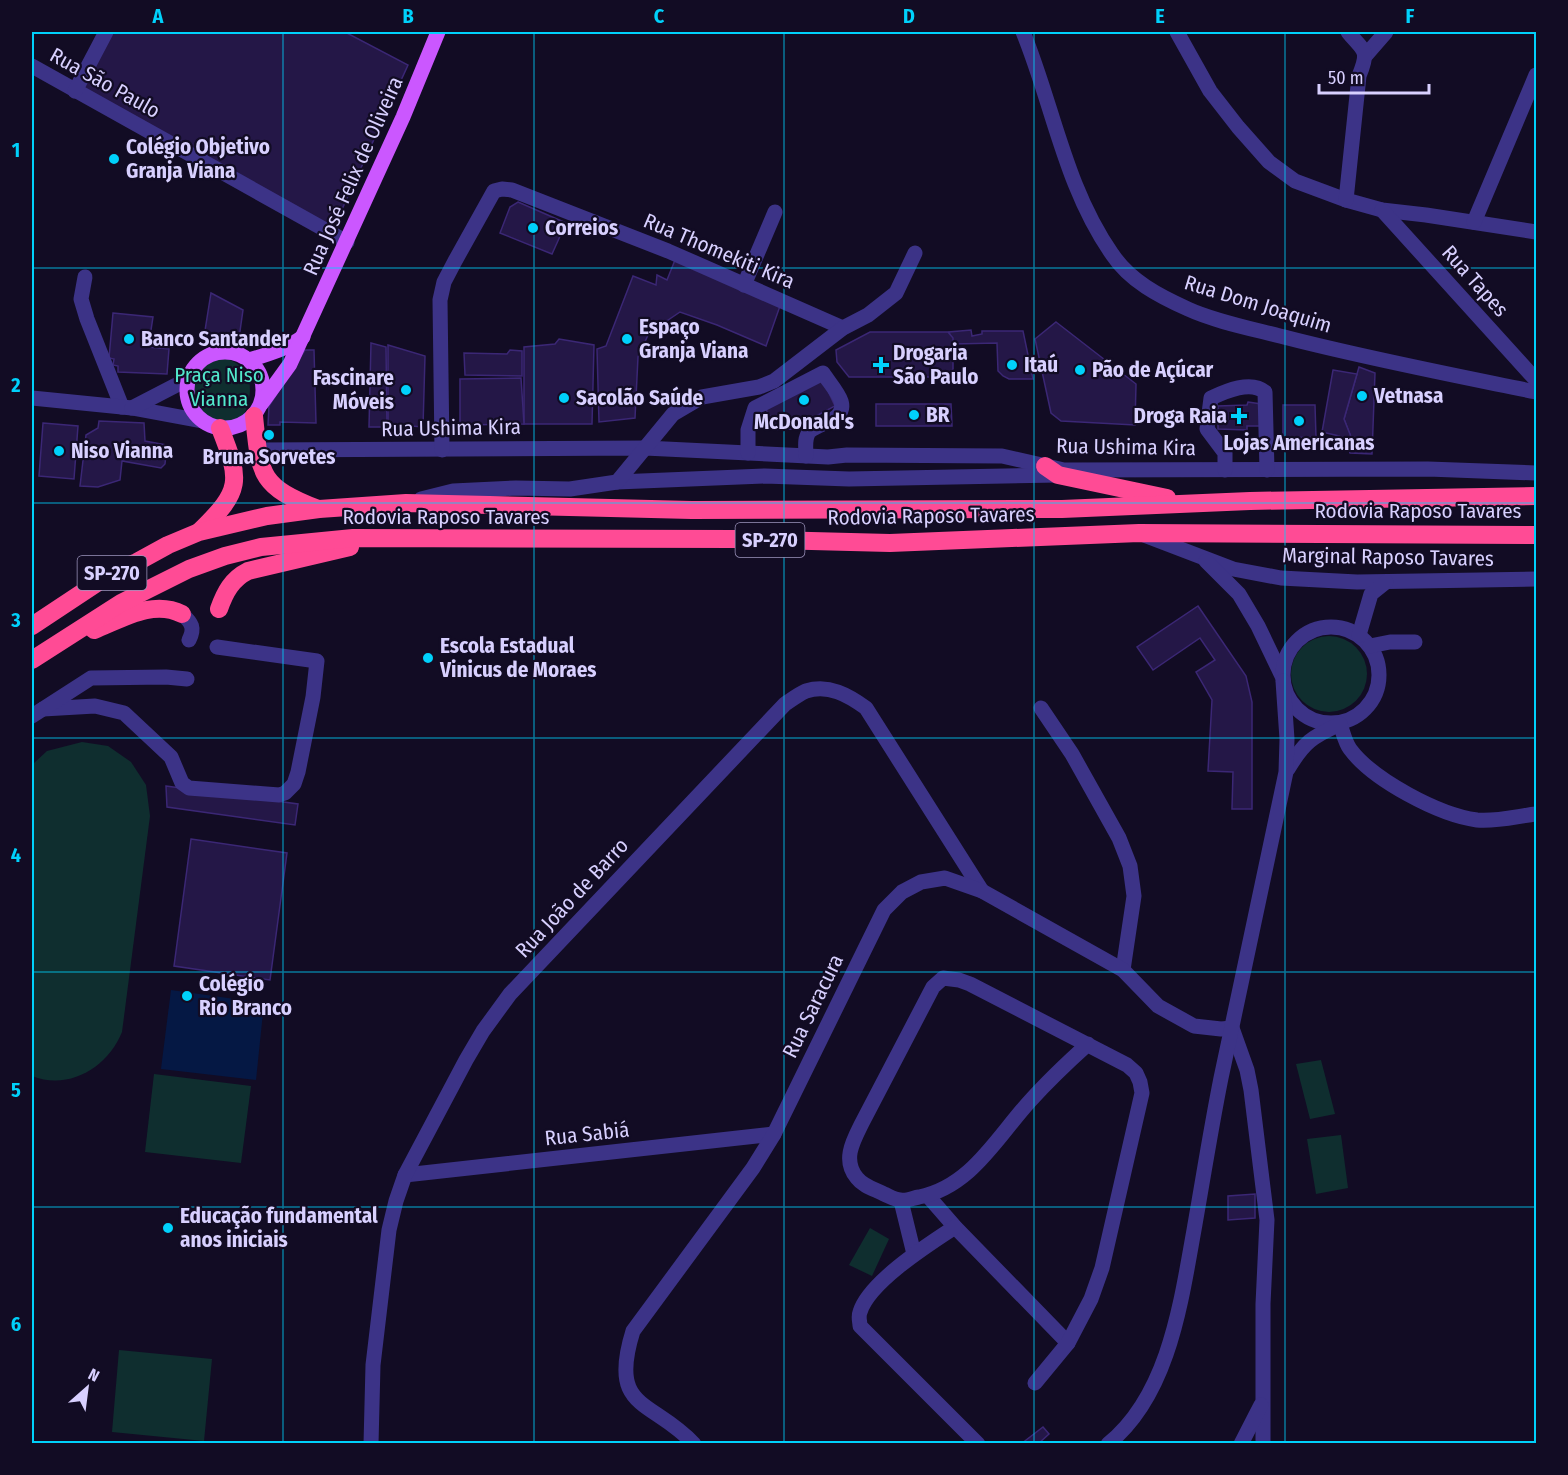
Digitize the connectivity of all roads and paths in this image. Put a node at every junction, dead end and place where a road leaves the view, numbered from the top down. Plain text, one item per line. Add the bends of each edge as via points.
1 (106, 32) edge
2 (438, 32) edge
3 (1023, 32) edge
4 (1038, 32) edge
5 (1177, 32) edge
6 (1348, 32) edge
7 (1386, 32) edge
8 (1031, 51) junction
9 (1366, 55) junction
10 (32, 66) edge
11 (1536, 75) edge
12 (75, 91) junction
13 (1346, 200) junction
14 (1382, 210) junction
15 (776, 212) dead end
16 (1474, 222) junction
17 (1536, 232) edge
18 (347, 242) junction
19 (915, 253) dead end
20 (85, 277) dead end
21 (744, 285) junction
22 (843, 328) junction
23 (303, 337) junction
24 (249, 360) junction
25 (188, 379) junction
26 (1536, 380) edge
27 (1536, 392) edge
28 (32, 398) edge
29 (127, 408) junction
30 (257, 410) junction
31 (202, 420) junction
32 (220, 428) junction
33 (645, 448) junction
34 (257, 450) junction
35 (442, 450) junction
36 (748, 453) junction
37 (806, 456) junction
38 (1051, 470) junction
39 (1225, 470) junction
40 (1267, 470) junction
41 (1536, 473) edge
42 (616, 482) junction
43 (1536, 496) edge
44 (406, 503) junction
45 (1192, 503) junction
46 (319, 509) junction
47 (199, 532) junction
48 (1139, 532) junction
49 (1536, 535) edge
50 (395, 537) junction
51 (1204, 559) junction
52 (1536, 579) edge
53 (1386, 582) junction
54 (219, 609) dead end
55 (182, 614) joint
56 (32, 626) edge
57 (1359, 635) junction
58 (189, 640) dead end
59 (1415, 642) dead end
60 (1370, 646) junction
61 (51, 647) junction
62 (218, 647) dead end
63 (32, 660) edge
64 (1282, 678) junction
65 (187, 679) dead end
66 (1041, 708) dead end
67 (37, 713) edge
68 (1340, 724) junction
69 (1286, 772) junction
70 (1536, 814) edge
71 (982, 891) junction
72 (1123, 970) junction
73 (1232, 1028) junction
74 (1088, 1044) junction
75 (774, 1134) junction
76 (405, 1175) junction
77 (928, 1196) junction
78 (901, 1201) junction
79 (955, 1227) junction
80 (914, 1254) junction
81 (1068, 1343) junction
82 (1035, 1383) dead end
83 (1264, 1399) junction
84 (371, 1443) edge
85 (694, 1443) edge
86 (978, 1443) edge
87 (1108, 1443) edge
88 (1241, 1443) edge
89 (1263, 1443) edge

1 - 12 street
2 - 18 main road, Rua José Felix de Oliveira
3 - 8 street, Rua Dom Joaquim
4 - 8 street
5 - 13 street via 1210,92 1269,162 1295,180
6 - 9 street
7 - 9 street
8 - 27 street, Rua Dom Joaquim via 1069,170 1106,245 1132,278 1190,311 1382,360
9 - 13 street via 1359,76
10 - 12 street, Rua São Paulo
11 - 16 street
12 - 18 street, Rua São Paulo
13 - 14 street
14 - 16 street
14 - 26 street, Rua Tapes
15 - 21 street
16 - 17 street
18 - 23 main road, Rua José Felix de Oliveira
19 - 22 street via 896,293
20 - 29 street via 81,299 87,319
21 - 22 street, Rua Thomekiti Kira
21 - 35 street, Rua Thomekiti Kira via 512,190 494,191 454,261 440,300
22 - 33 street via 774,381 702,397 686,406 673,414
23 - 24 main road via 275,353
23 - 30 main road, Rua José Felix de Oliveira via 286,372
24 - 25 main road via 238,354 213,354 202,359
24 - 30 main road via 262,380
25 - 29 street
25 - 31 main road via 189,402
28 - 29 street
29 - 31 street
30 - 32 main road via 237,427
30 - 34 highway
31 - 32 main road
32 - 47 highway via 236,479 228,502
33 - 35 street, Rua Ushima Kira
33 - 36 street, Rua Ushima Kira
33 - 42 street
34 - 35 street, Rua Ushima Kira
34 - 46 highway via 271,485
36 - 37 street, Rua Ushima Kira
36 - 37 street via 748,430 755,408 823,373 841,402 841,409 838,416 809,433
37 - 38 street, Rua Ushima Kira via 1002,456
38 - 39 street, Rua Ushima Kira
38 - 42 street via 849,479 765,476
38 - 45 highway
39 - 40 street, Rua Ushima Kira
39 - 40 street via 1225,453 1207,429 1211,398 1242,387 1261,388 1265,392
40 - 41 street, Rua Ushima Kira
42 - 44 street via 570,489 453,491
43 - 45 highway, Rodovia Raposo Tavares / SP-270
44 - 45 highway, Rodovia Raposo Tavares / SP-270 via 692,510 1062,509
44 - 46 highway, Rodovia Raposo Tavares / SP-270
46 - 47 highway, Rodovia Raposo Tavares / SP-270
47 - 56 highway, Rodovia Raposo Tavares / SP-270 via 115,571
48 - 49 highway, Rodovia Raposo Tavares / SP-270
48 - 50 highway, Rodovia Raposo Tavares / SP-270 via 890,543
48 - 51 street, Marginal Raposo Tavares
50 - 54 highway via 238,576
50 - 61 highway, Rodovia Raposo Tavares / SP-270 via 261,547 225,556 121,603
51 - 53 street, Marginal Raposo Tavares via 1281,578
51 - 64 street via 1239,594
52 - 53 street, Marginal Raposo Tavares
53 - 57 street via 1371,594
55 - 58 street via 192,624
55 - 61 highway via 167,608 147,609
57 - 60 street
57 - 64 street via 1334,627 1308,632 1289,650
59 - 60 street
60 - 68 street via 1378,661 1377,693 1368,708
61 - 63 highway, Rodovia Raposo Tavares / SP-270
62 - 67 street via 317,661 298,772 285,793 189,788 182,783 171,757 124,713 95,706
64 - 68 street via 1296,709 1309,719
64 - 69 street
65 - 67 street via 91,678
66 - 72 street via 1072,754 1119,838 1130,867 1134,896
68 - 69 street via 1304,744
68 - 70 street via 1349,748 1367,766 1394,786 1440,809 1480,820
69 - 73 street
71 - 72 street, Rua Saracura
71 - 75 street, Rua Saracura via 945,878 921,882 902,892 884,910
71 - 76 street, Rua João de Barro via 866,708 847,694 826,689 806,691 785,704 510,994 483,1031
72 - 73 street, Rua Saracura via 1158,1006 1194,1026
73 - 83 street via 1251,1090 1266,1220
73 - 87 street via 1174,1326 1142,1406
74 - 77 street via 1027,1104 992,1150 965,1174
74 - 78 street via 970,984 943,978 933,987 862,1123 849,1156 849,1166 860,1182
74 - 81 street via 1136,1073 1142,1093 1102,1268
75 - 76 street, Rua Sabiá
75 - 85 street, Rua Saracura via 633,1330 626,1353 625,1375 631,1392 644,1407
76 - 84 street, Rua João de Barro via 389,1230 373,1365
77 - 78 street
77 - 79 street
78 - 80 street
79 - 80 street
79 - 81 street
80 - 86 street via 865,1301 859,1313 860,1326
81 - 82 street
83 - 88 street
83 - 89 street

